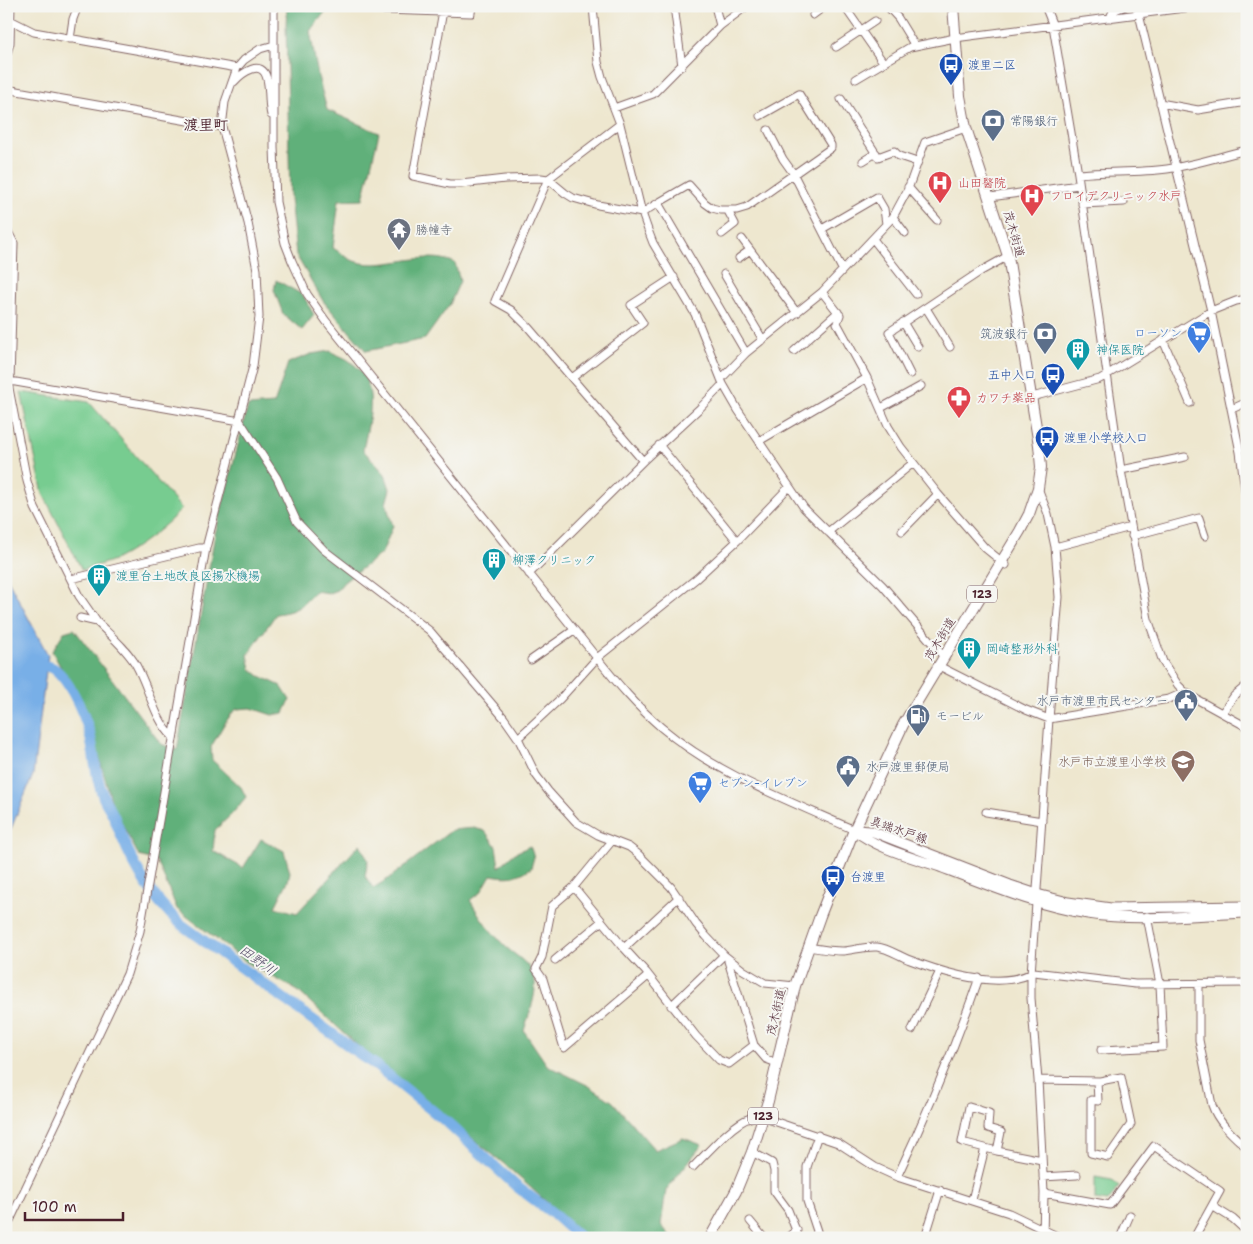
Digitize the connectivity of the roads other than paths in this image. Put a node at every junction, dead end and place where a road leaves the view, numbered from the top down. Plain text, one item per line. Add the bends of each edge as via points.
1 (11, 6) edge
2 (78, 6) edge
3 (274, 6) edge
4 (472, 6) edge
5 (593, 6) edge
6 (674, 6) edge
7 (715, 6) edge
8 (747, 6) edge
9 (825, 6) edge
10 (844, 6) edge
11 (887, 6) edge
12 (953, 6) edge
13 (1045, 6) edge
14 (1125, 6) edge
15 (1137, 6) edge
16 (1200, 6) edge
17 (438, 9) edge
18 (384, 10) dead end
19 (813, 15) dead end
20 (1138, 15) junction
21 (1110, 18) junction
22 (9, 20) edge
23 (875, 21) dead end
24 (720, 26) junction
25 (1053, 26) junction
26 (861, 30) junction
27 (955, 38) junction
28 (70, 39) junction
29 (274, 45) junction
30 (915, 46) junction
31 (836, 47) dead end
32 (6, 57) edge
33 (884, 62) junction
34 (682, 66) junction
35 (237, 68) junction
36 (856, 79) dead end
37 (231, 86) junction
38 (6, 89) edge
39 (841, 99) dead end
40 (1247, 102) edge
41 (1160, 103) junction
42 (614, 108) junction
43 (760, 116) dead end
44 (620, 124) junction
45 (274, 125) junction
46 (222, 127) junction
47 (966, 128) junction
48 (768, 130) dead end
49 (1247, 150) edge
50 (876, 153) junction
51 (863, 161) dead end
52 (917, 162) junction
53 (1176, 167) junction
54 (793, 173) junction
55 (1078, 174) junction
56 (548, 178) junction
57 (1079, 184) junction
58 (908, 187) junction
59 (990, 197) junction
60 (1124, 202) dead end
61 (658, 203) junction
62 (1082, 204) junction
63 (728, 211) junction
64 (642, 213) junction
65 (893, 217) junction
66 (937, 220) dead end
67 (886, 224) junction
68 (6, 228) edge
69 (822, 229) junction
70 (905, 233) dead end
71 (722, 234) dead end
72 (742, 239) dead end
73 (873, 239) junction
74 (750, 250) junction
75 (1008, 256) junction
76 (739, 258) dead end
77 (842, 269) junction
78 (724, 274) dead end
79 (674, 276) junction
80 (822, 292) junction
81 (916, 294) dead end
82 (1247, 299) edge
83 (926, 308) junction
84 (1211, 311) junction
85 (838, 312) junction
86 (797, 313) junction
87 (904, 322) junction
88 (763, 340) junction
89 (1163, 340) junction
90 (918, 347) dead end
91 (950, 347) dead end
92 (794, 351) dead end
93 (746, 353) junction
94 (910, 374) dead end
95 (1107, 375) junction
96 (572, 378) junction
97 (867, 378) junction
98 (10, 381) junction
99 (722, 382) junction
100 (921, 386) dead end
101 (1032, 396) junction
102 (1247, 402) edge
103 (1190, 403) dead end
104 (881, 408) junction
105 (1232, 409) junction
106 (240, 421) junction
107 (759, 441) junction
108 (659, 445) junction
109 (1185, 457) dead end
110 (643, 461) junction
111 (913, 464) junction
112 (1121, 470) junction
113 (789, 487) junction
114 (1038, 488) junction
115 (938, 494) junction
116 (1247, 504) edge
117 (1131, 527) junction
118 (902, 531) dead end
119 (828, 532) junction
120 (1132, 536) junction
121 (1205, 536) dead end
122 (737, 541) junction
123 (206, 548) junction
124 (1055, 548) junction
125 (1004, 564) junction
126 (529, 574) junction
127 (71, 579) junction
128 (80, 618) dead end
129 (97, 622) junction
130 (574, 630) junction
131 (596, 658) junction
132 (531, 660) dead end
133 (941, 662) junction
134 (1247, 685) edge
135 (1185, 692) junction
136 (1222, 714) junction
137 (1049, 719) junction
138 (1247, 727) edge
139 (173, 737) junction
140 (518, 738) junction
141 (986, 812) dead end
142 (1042, 821) junction
143 (854, 830) junction
144 (612, 841) junction
145 (574, 887) junction
146 (679, 897) junction
147 (1037, 898) junction
148 (1247, 906) edge
149 (1247, 913) edge
150 (1147, 916) junction
151 (602, 921) junction
152 (808, 947) junction
153 (624, 948) junction
154 (726, 957) junction
155 (555, 960) dead end
156 (940, 971) junction
157 (1031, 974) junction
158 (648, 976) junction
159 (979, 978) junction
160 (1247, 983) edge
161 (1160, 984) junction
162 (1199, 984) junction
163 (795, 986) junction
164 (671, 1006) junction
165 (912, 1030) dead end
166 (754, 1045) junction
167 (1101, 1050) dead end
168 (777, 1063) junction
169 (1038, 1080) junction
170 (1097, 1081) junction
171 (762, 1117) junction
172 (818, 1135) junction
173 (984, 1148) junction
174 (1247, 1148) edge
175 (997, 1150) junction
176 (752, 1152) junction
177 (1042, 1160) junction
178 (693, 1167) dead end
179 (1077, 1175) dead end
180 (897, 1177) junction
181 (1043, 1177) junction
182 (940, 1190) junction
183 (1044, 1193) junction
184 (972, 1200) junction
185 (1212, 1206) junction
186 (1130, 1216) dead end
187 (750, 1221) dead end
188 (6, 1228) edge
189 (1044, 1229) junction
190 (797, 1230) junction
191 (1247, 1232) edge
192 (1196, 1237) edge
193 (710, 1238) edge
194 (764, 1238) edge
195 (788, 1238) edge
196 (799, 1238) edge
197 (815, 1238) edge
198 (924, 1238) edge
199 (1043, 1238) edge
200 (1061, 1238) edge
201 (1120, 1238) edge

1 - 22 street
2 - 28 street
3 - 29 street
4 - 17 street via 471,13
5 - 42 street via 598,62
6 - 34 street
7 - 24 street
8 - 24 street
9 - 19 street
10 - 26 street
11 - 30 street
12 - 27 highway, 茂木街道 / 123
13 - 25 street
14 - 21 street via 1114,11
15 - 20 street
16 - 20 street
17 - 18 street
17 - 56 street via 413,176 450,184
20 - 21 street
20 - 41 street
21 - 25 street
22 - 28 street via 34,32
22 - 32 street via 10,44
23 - 26 street
24 - 34 street
25 - 27 street
25 - 55 street
26 - 31 street
26 - 33 street
27 - 30 street
27 - 47 highway, 茂木街道 / 123
28 - 35 street
29 - 35 street via 260,49
29 - 45 street
30 - 33 street
33 - 36 street
34 - 42 street via 653,94
35 - 37 street
37 - 45 street via 248,70 256,68 263,72 267,78
37 - 46 street
38 - 46 street
39 - 50 street
40 - 41 street via 1198,110
41 - 53 street
42 - 44 street
43 - 54 street via 799,94 831,145
44 - 56 street
44 - 64 street
45 - 126 street via 276,202 285,243 307,294
46 - 106 street via 257,270 259,317 253,366
47 - 52 street via 925,142
47 - 59 highway, 茂木街道 / 123
48 - 54 street
49 - 53 street
50 - 51 street
50 - 52 street via 878,157 894,151
52 - 58 street
53 - 55 street
53 - 84 street
54 - 63 street via 747,207
54 - 69 street
55 - 57 street
56 - 64 street via 573,198
56 - 96 street via 495,301 528,327
57 - 59 street
57 - 62 street
58 - 65 street
58 - 66 street
59 - 75 highway, 茂木街道 / 123
60 - 62 street
61 - 63 street via 689,185 712,208
61 - 64 street
61 - 93 street
62 - 95 street
63 - 71 street via 735,224
64 - 79 street via 654,243
65 - 67 street
65 - 70 street
67 - 69 street via 884,209 877,197
67 - 73 street
68 - 98 street via 14,244
69 - 77 street
72 - 74 street
73 - 77 street
73 - 81 street
74 - 76 street
74 - 86 street
75 - 83 street
75 - 101 highway, 茂木街道 / 123
77 - 80 street
78 - 88 street
79 - 96 street via 631,305 643,323
79 - 99 street via 695,314
80 - 85 street
80 - 86 street
82 - 84 street
83 - 87 street
83 - 91 street
84 - 89 street
84 - 105 street
85 - 92 street
85 - 97 street via 837,323
86 - 88 street
87 - 90 street
87 - 94 street via 888,332
88 - 93 street
89 - 95 street
89 - 103 street
93 - 99 street
95 - 101 street via 1090,383
95 - 112 street
96 - 110 street
97 - 104 street
97 - 107 street
98 - 106 street
98 - 127 street via 35,508
99 - 107 street
99 - 108 street via 700,408
100 - 104 street
101 - 114 highway, 茂木街道 / 123 via 1040,456
102 - 105 street
104 - 111 street via 893,436
105 - 116 street
106 - 123 street
106 - 140 street via 277,478 297,522 309,536 430,631
107 - 113 street
108 - 110 street
108 - 122 street
109 - 112 street
110 - 126 street
111 - 115 street
111 - 119 street
112 - 117 street
113 - 119 street
113 - 122 street
114 - 124 street via 1048,514
114 - 125 highway, 茂木街道 / 123
115 - 118 street
115 - 125 street via 985,548
117 - 120 street
117 - 124 street
119 - 133 street via 883,586
120 - 121 street via 1199,518
120 - 135 street via 1152,634 1163,662
122 - 131 street via 697,578
123 - 127 street
123 - 139 street
124 - 137 street via 1059,605
125 - 133 highway, 茂木街道 / 123
126 - 130 street
127 - 129 street
128 - 129 street
129 - 139 street via 134,662 164,728
130 - 131 street
130 - 132 street
131 - 140 street via 560,699
131 - 143 street via 648,715 697,754 743,780
133 - 137 street via 1026,710
133 - 143 highway, 茂木街道 / 123 via 903,725
134 - 136 street via 1234,696
135 - 136 street
135 - 137 street via 1170,699
136 - 138 street
137 - 142 street
139 - 188 street via 140,931 127,974
140 - 144 street via 536,775 563,808 585,829
141 - 142 street
142 - 147 street
143 - 147 main road, 真端水戸線 via 871,831
143 - 152 highway, 茂木街道 / 123
144 - 145 street
144 - 146 street via 638,854
145 - 151 street
145 - 158 street via 552,906 542,957 536,969 543,979 564,1048
146 - 153 street
146 - 154 street via 696,924
147 - 148 main road, 真端水戸線 via 1111,908
147 - 150 main road, 真端水戸線 via 1088,914
147 - 157 street
149 - 150 main road, 真端水戸線
150 - 161 street
151 - 153 street
151 - 155 street
152 - 156 street via 842,951 877,947
152 - 163 highway, 茂木街道 / 123
153 - 158 street
154 - 163 street via 765,984
154 - 164 street
154 - 166 street
156 - 159 street
156 - 165 street
157 - 159 street via 1000,980
157 - 161 street
157 - 169 street
158 - 164 street
159 - 180 street via 922,1125
160 - 162 street
161 - 162 street
161 - 167 street via 1163,1047
162 - 174 street via 1199,1040 1214,1113
163 - 168 highway, 茂木街道 / 123
164 - 166 street via 719,1060 729,1064
166 - 168 street via 766,1059
168 - 171 highway, 茂木街道 / 123
169 - 170 street
169 - 177 street
170 - 170 street via 1121,1077 1131,1124 1108,1157 1092,1153 1091,1100 1098,1101
171 - 172 street
171 - 176 highway, 茂木街道 / 123
171 - 178 street via 749,1118 735,1127
172 - 180 street
172 - 197 street via 806,1167 808,1201 817,1231
173 - 175 street
173 - 175 street via 962,1142 969,1107 989,1113 988,1128 1001,1132
173 - 184 street
175 - 177 street
176 - 190 street via 772,1162 774,1191
176 - 193 highway, 茂木街道 / 123 via 736,1191
177 - 181 street
179 - 181 street
180 - 182 street
181 - 183 street
182 - 184 street
182 - 198 street
183 - 185 street via 1110,1205 1154,1146 1220,1191
183 - 189 street
184 - 189 street
185 - 191 street
185 - 192 street
186 - 201 street
187 - 194 street
189 - 199 street
189 - 200 street
190 - 195 street
190 - 196 street

